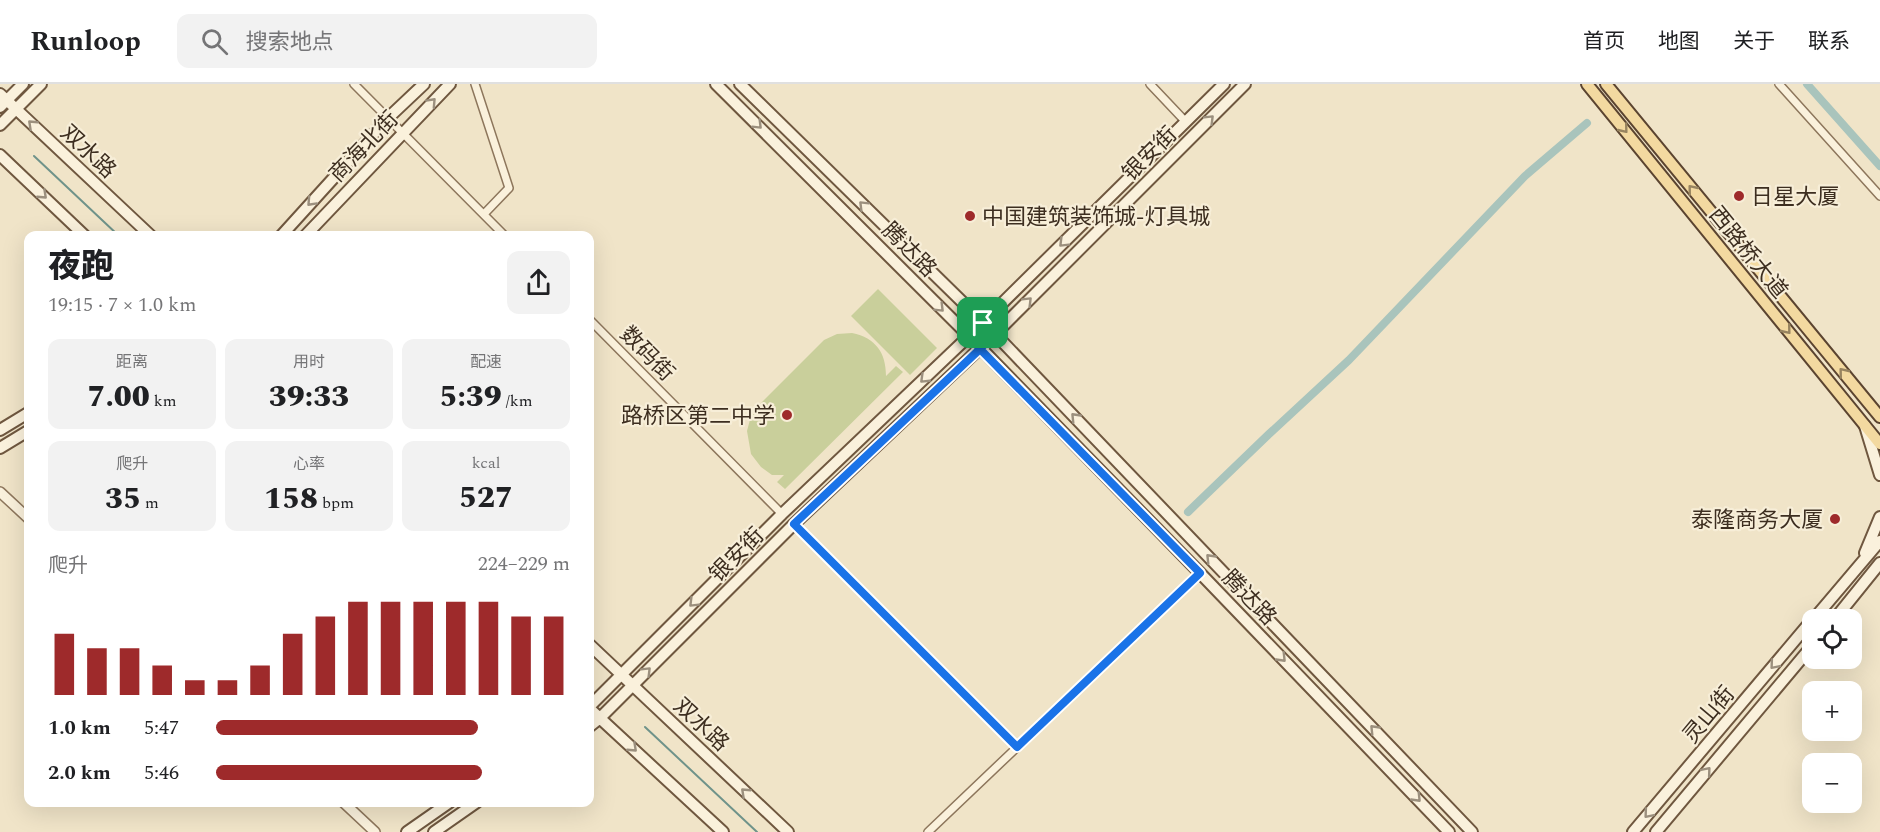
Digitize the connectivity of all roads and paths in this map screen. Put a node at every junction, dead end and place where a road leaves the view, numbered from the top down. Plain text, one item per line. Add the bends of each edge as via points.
1 (23, 84) edge
2 (41, 84) edge
3 (354, 84) edge
4 (424, 84) edge
5 (450, 84) edge
6 (475, 84) edge
7 (716, 84) edge
8 (740, 84) edge
9 (1150, 84) edge
10 (1224, 84) edge
11 (1245, 84) edge
12 (1587, 84) edge
13 (1606, 84) edge
14 (1779, 84) edge
15 (2, 100) edge
16 (16, 109) junction
17 (388, 118) junction
18 (1185, 121) junction
19 (0, 125) edge
20 (403, 133) junction
21 (0, 155) edge
22 (1880, 196) edge
23 (484, 214) junction
24 (80, 231) edge
25 (146, 231) edge
26 (286, 231) edge
27 (310, 231) edge
28 (500, 231) edge
29 (983, 323) junction
30 (594, 324) edge
31 (995, 334) junction
32 (969, 336) junction
33 (980, 349) junction
34 (1878, 414) edge
35 (24, 415) edge
36 (1865, 426) junction
37 (0, 430) edge
38 (24, 433) edge
39 (1880, 444) edge
40 (0, 448) edge
41 (1880, 475) edge
42 (0, 492) edge
43 (24, 514) edge
44 (782, 514) junction
45 (1880, 518) edge
46 (794, 524) junction
47 (1880, 541) edge
48 (1862, 561) junction
49 (1878, 567) edge
50 (1200, 573) junction
51 (1821, 609) edge
52 (1843, 609) edge
53 (1802, 632) edge
54 (594, 649) edge
55 (1802, 658) edge
56 (621, 675) junction
57 (632, 685) junction
58 (594, 703) edge
59 (594, 711) edge
60 (600, 718) junction
61 (594, 723) edge
62 (1017, 747) junction
63 (348, 807) edge
64 (443, 807) edge
65 (470, 807) edge
66 (375, 832) edge
67 (407, 832) edge
68 (434, 832) edge
69 (723, 832) edge
70 (788, 832) edge
71 (928, 832) edge
72 (1449, 832) edge
73 (1472, 832) edge
74 (1633, 832) edge
75 (1656, 832) edge

1 - 15 main road
2 - 16 main road
3 - 17 street
4 - 17 main road, 商海北街
20 -> 5 main road, 商海北街
6 - 23 street via 509,188
7 -> 32 main road, 腾达路
29 -> 8 main road, 腾达路
9 - 18 street
10 - 18 main road, 银安街
31 -> 11 main road, 银安街
12 -> 36 main road, 西路桥大道
34 -> 13 main road, 西路桥大道
14 - 22 street
15 - 16 main road, 双水路
16 - 19 main road
25 -> 16 main road, 双水路
17 - 20 street
17 -> 26 main road, 商海北街
18 -> 29 main road, 银安街
20 - 23 street
20 - 27 main road, 商海北街
21 -> 24 main road
23 - 28 street
29 - 31 main road, 腾达路
29 - 32 main road, 银安街
30 - 44 street, 数码街
31 - 33 main road, 银安街
73 -> 31 main road, 腾达路
32 - 33 main road, 腾达路
32 -> 44 main road, 银安街
33 - 46 main road, 银安街
33 - 50 main road, 腾达路
35 - 37 main road
36 - 39 main road, 西路桥大道
36 - 41 main road
38 - 40 main road
42 - 43 street
44 -> 56 main road, 银安街
45 - 48 main road
57 -> 46 main road, 银安街
46 - 62 street
47 - 48 main road, 灵山街
48 - 51 main road, 灵山街
49 - 52 main road
50 - 62 street
50 -> 72 main road, 腾达路
53 -> 74 main road, 灵山街
54 - 56 main road, 双水路
75 -> 55 main road, 灵山街
56 - 57 main road, 双水路
56 - 58 main road, 银安街
57 - 60 main road, 银安街
70 -> 57 main road, 双水路
59 - 60 main road
60 - 61 main road, 银安街
60 -> 69 main road
62 - 71 street
63 - 66 street
64 - 67 main road
65 - 68 main road

